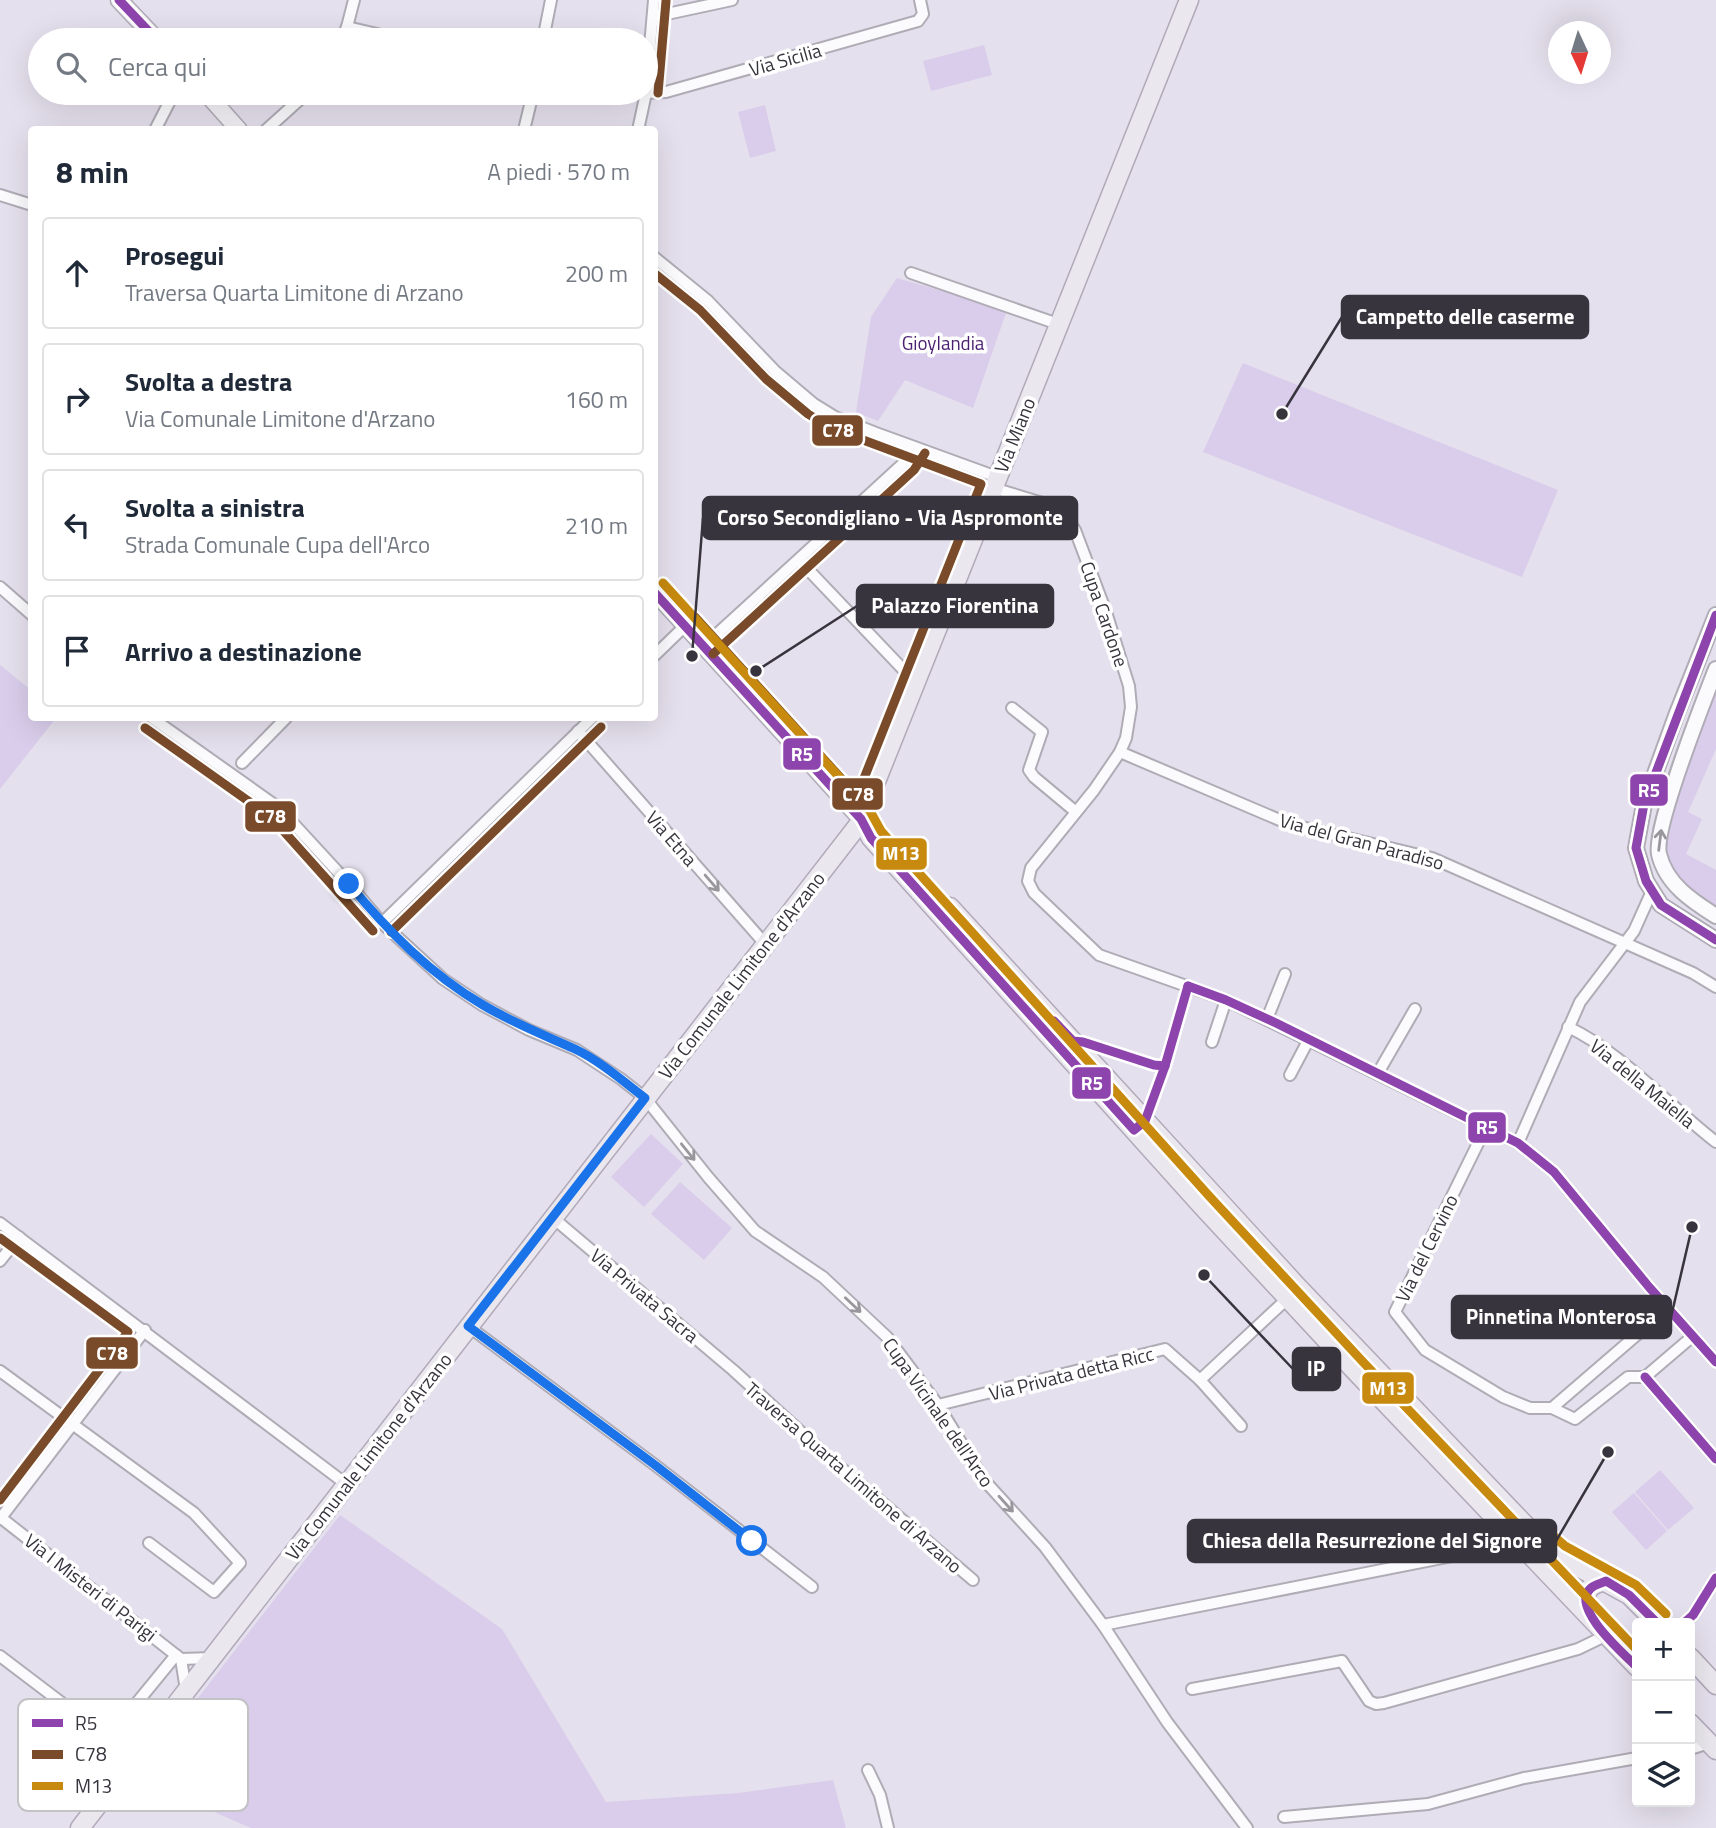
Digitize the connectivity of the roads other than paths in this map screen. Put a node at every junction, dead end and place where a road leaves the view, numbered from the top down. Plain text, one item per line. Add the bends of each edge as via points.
1 (119, 0) edge
2 (354, 0) edge
3 (551, 0) edge
4 (654, 0) edge
5 (732, 0) edge
6 (920, 0) edge
7 (1189, 0) edge
8 (653, 17) junction
9 (348, 27) joint
10 (146, 28) edge
11 (352, 28) edge
12 (545, 28) edge
13 (652, 28) edge
14 (658, 92) edge
15 (168, 105) edge
16 (217, 105) edge
17 (294, 105) edge
18 (530, 105) edge
19 (643, 105) edge
20 (157, 126) edge
21 (235, 126) edge
22 (270, 126) edge
23 (525, 126) edge
24 (639, 126) edge
25 (0, 195) edge
26 (28, 204) edge
27 (658, 260) edge
28 (911, 273) dead end
29 (1058, 324) junction
30 (914, 447) junction
31 (995, 483) junction
32 (799, 560) junction
33 (0, 587) edge
34 (658, 595) edge
35 (28, 612) edge
36 (1716, 615) edge
37 (686, 625) junction
38 (705, 645) junction
39 (658, 652) edge
40 (1716, 669) edge
41 (915, 683) junction
42 (1012, 708) dead end
43 (156, 721) edge
44 (282, 721) edge
45 (589, 721) edge
46 (578, 731) junction
47 (1120, 752) junction
48 (242, 763) dead end
49 (1076, 812) junction
50 (861, 818) junction
51 (1652, 891) junction
52 (1716, 916) edge
53 (382, 923) junction
54 (1716, 940) edge
55 (1624, 944) junction
56 (766, 945) junction
57 (1285, 974) dead end
58 (1716, 987) edge
59 (1226, 1000) junction
60 (1415, 1009) dead end
61 (1267, 1018) junction
62 (1568, 1027) junction
63 (1309, 1039) junction
64 (1212, 1042) dead end
65 (1378, 1073) junction
66 (1290, 1075) dead end
67 (645, 1098) junction
68 (1486, 1127) junction
69 (1716, 1142) edge
70 (1518, 1143) junction
71 (552, 1217) junction
72 (0, 1223) edge
73 (19, 1237) junction
74 (0, 1261) edge
75 (1290, 1294) junction
76 (1668, 1308) junction
77 (468, 1326) junction
78 (145, 1330) junction
79 (1693, 1336) junction
80 (1716, 1362) edge
81 (0, 1371) edge
82 (736, 1374) joint
83 (1645, 1377) junction
84 (1200, 1380) junction
85 (937, 1405) junction
86 (1552, 1408) junction
87 (73, 1424) junction
88 (1241, 1426) dead end
89 (1716, 1459) edge
90 (346, 1484) junction
91 (1, 1518) edge
92 (1517, 1540) junction
93 (149, 1543) dead end
94 (1716, 1577) edge
95 (973, 1580) dead end
96 (1606, 1581) junction
97 (811, 1587) dead end
98 (1588, 1615) junction
99 (1652, 1618) edge
100 (1690, 1618) edge
101 (1103, 1625) junction
102 (1607, 1635) junction
103 (0, 1656) edge
104 (179, 1657) junction
105 (212, 1658) junction
106 (1632, 1662) edge
107 (1695, 1662) edge
108 (1716, 1685) edge
109 (1192, 1689) dead end
110 (186, 1691) junction
111 (57, 1699) edge
112 (142, 1699) edge
113 (180, 1699) edge
114 (1695, 1728) edge
115 (1714, 1746) edge
116 (1695, 1748) edge
117 (1632, 1759) edge
118 (869, 1770) dead end
119 (93, 1811) edge
120 (1283, 1817) dead end
121 (80, 1828) edge
122 (888, 1828) edge
123 (1247, 1828) edge

1 - 10 main road
2 - 9 street
3 - 12 street
4 - 8 street
5 - 8 street
6 - 14 street, Via Sicilia via 922,18 905,25
7 - 29 main road, Via Miano
8 - 13 street
9 - 11 street
15 - 20 street
16 - 21 main road
17 - 22 street
18 - 23 street
19 - 24 street
25 - 26 street
27 - 30 street, Cupa Cardone via 708,300 775,371 814,404 835,417
28 - 29 street
29 - 31 main road, Via Miano
30 - 31 street, Cupa Cardone
30 - 32 street via 906,461
31 - 41 main road, Via Miano
31 - 47 street, Cupa Cardone via 1059,508 1075,530 1129,686 1131,707
32 - 38 street
32 - 41 street
33 - 35 street
34 - 37 main road
36 - 51 street via 1644,804 1636,848
37 - 38 main road
37 - 39 street
38 - 50 main road
52 -> 40 street via 1688,899 1658,853 1659,837
41 - 50 main road, Via Miano
42 - 49 street via 1042,732 1029,770
43 - 53 street, Cupa Vicinale dell'Arco via 279,808
44 - 48 street
45 - 46 street
46 - 53 street
46 -> 56 street, Via Etna
47 - 49 street
47 - 55 street, Via del Gran Paradiso via 1289,824 1432,858
49 - 59 street via 1031,868 1028,881 1034,893 1099,955
50 - 56 main road, Via Comunale Limitone d'Arzano
50 - 75 main road via 884,835 1073,1041
50 - 75 main road via 872,838 1134,1130
51 - 54 street via 1661,905
51 - 55 street
53 - 67 street, Cupa Vicinale dell'Arco via 443,979 482,1005 577,1050
55 - 58 street, Via del Gran Paradiso
55 - 62 street via 1580,1002
56 - 67 main road, Via Comunale Limitone d'Arzano
57 - 61 street
59 - 61 street
59 - 64 street
60 - 65 street
61 - 63 street
62 - 69 street, Via della Maiella via 1618,1060
62 - 70 street
63 - 65 street
63 - 66 street
65 - 68 street
67 - 71 main road, Via Comunale Limitone d'Arzano
67 -> 85 street, Cupa Vicinale dell'Arco via 755,1231 823,1277 887,1337
68 - 70 street
68 - 86 street, Via del Cervino via 1395,1312 1425,1350 1503,1397 1530,1408
70 - 76 street via 1554,1172
71 - 77 main road, Via Comunale Limitone d'Arzano
71 - 82 street, Via Privata Sacra
72 - 73 street
73 - 74 street
73 - 78 street
75 - 84 street
75 - 92 main road
75 - 96 main road via 1558,1556
76 - 79 street
76 - 86 street
77 - 90 main road, Via Comunale Limitone d'Arzano
77 - 97 street
78 - 87 street
78 - 90 street
79 - 80 street
79 - 83 street
81 - 87 street
82 - 95 street, Traversa Quarta Limitone di Arzano
83 - 86 street via 1628,1377 1575,1419
83 - 89 street
84 - 85 street, Via Privata detta Ricc via 1165,1349
84 - 88 street
85 -> 101 street, Cupa Vicinale dell'Arco via 984,1480 1045,1547
87 - 91 street
87 - 93 street via 194,1513 240,1563 214,1592
90 - 105 main road, Via Comunale Limitone d'Arzano
91 - 104 street, Via I Misteri di Parigi
92 - 98 main road
92 - 101 street
94 - 100 street
96 - 98 main road via 1587,1590
96 - 99 main road via 1629,1595
98 - 102 main road
101 - 123 street, Cupa Vicinale dell'Arco
102 - 106 main road
102 - 109 street via 1578,1649 1384,1703 1369,1701 1342,1661
103 - 111 street
104 - 105 street
104 - 110 street
104 - 112 street
105 - 110 main road, Via Comunale Limitone d'Arzano
107 - 108 main road
110 - 113 main road, Via Comunale Limitone d'Arzano
114 - 115 main road
115 - 116 street
117 - 120 street via 1524,1778 1428,1804
118 - 122 street
119 - 121 main road, Via Comunale Limitone d'Arzano

